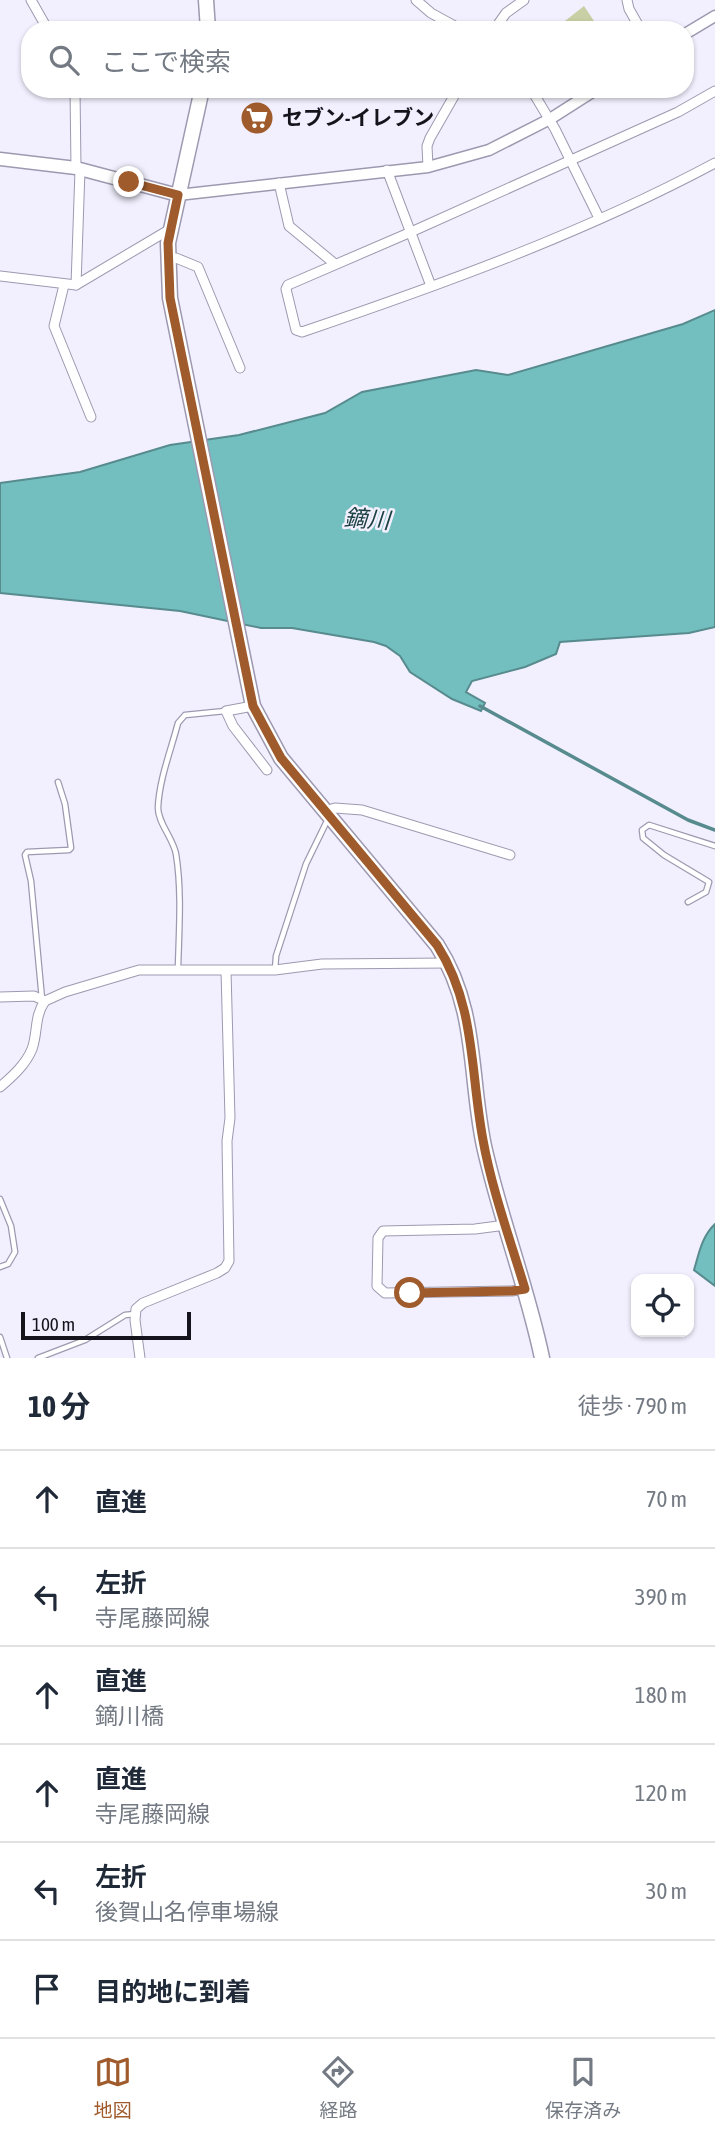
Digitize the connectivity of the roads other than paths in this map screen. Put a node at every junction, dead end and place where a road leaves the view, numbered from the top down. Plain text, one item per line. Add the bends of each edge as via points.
1 (31, 0) edge
2 (206, 0) edge
3 (416, 0) edge
4 (512, 0) edge
5 (524, 0) edge
6 (627, 0) edge
7 (506, 13) junction
8 (715, 16) edge
9 (43, 21) edge
10 (207, 21) edge
11 (446, 21) edge
12 (500, 21) edge
13 (636, 21) edge
14 (694, 29) edge
15 (715, 90) edge
16 (75, 98) edge
17 (200, 98) edge
18 (453, 98) edge
19 (537, 98) edge
20 (583, 98) edge
21 (550, 119) junction
22 (0, 159) edge
23 (571, 160) junction
24 (715, 163) edge
25 (428, 167) junction
26 (78, 169) junction
27 (387, 170) junction
28 (279, 183) junction
29 (178, 195) junction
30 (599, 218) junction
31 (172, 228) junction
32 (411, 232) junction
33 (167, 258) junction
34 (335, 264) junction
35 (0, 277) edge
36 (64, 285) junction
37 (76, 285) junction
38 (431, 286) junction
39 (240, 368) dead end
40 (91, 417) dead end
41 (252, 704) junction
42 (226, 711) junction
43 (267, 769) dead end
44 (58, 782) dead end
45 (328, 815) junction
46 (715, 846) edge
47 (510, 855) dead end
48 (688, 902) dead end
49 (449, 963) junction
50 (178, 970) junction
51 (275, 970) junction
52 (226, 971) junction
53 (0, 996) edge
54 (44, 1000) junction
55 (0, 1087) edge
56 (0, 1199) edge
57 (506, 1225) junction
58 (0, 1266) edge
59 (525, 1289) junction
60 (135, 1314) junction
61 (0, 1336) edge
62 (7, 1358) edge
63 (38, 1358) edge
64 (139, 1358) edge
65 (542, 1358) edge

1 - 9 street
2 - 10 main road
3 - 11 street
4 - 7 street
5 - 7 street
6 - 13 street
7 - 12 street
8 - 14 street
15 - 23 street via 678,113
16 - 26 street
17 - 29 main road
18 - 25 street via 427,146
19 - 21 street
20 - 21 street
21 - 23 street
21 - 25 street via 489,150
22 - 26 main road
23 - 30 street
23 - 32 street
24 - 30 street
25 - 27 street
26 - 29 main road
26 - 37 street
27 - 28 street
27 - 32 street
28 - 29 street
28 - 34 street via 289,226
29 - 31 main road
30 - 38 street
31 - 33 main road
31 - 37 street
32 - 34 street
32 - 38 street
33 - 39 street via 198,267
33 - 41 main road via 170,298
34 - 38 street via 288,285 296,330 302,332
35 - 36 street
36 - 37 street
36 - 40 street via 54,326
41 - 42 street
41 - 45 main road via 281,758
42 - 43 street
42 - 50 lane via 182,718 162,786 158,813 176,854
44 - 54 lane via 71,848 25,855
45 - 47 street via 335,808 362,810
45 - 49 main road
45 - 51 lane via 306,864
46 - 48 lane via 649,825 642,830 643,838 664,855 709,882 706,892
49 - 51 street via 323,964
49 - 57 main road via 467,1016 484,1143
50 - 52 street
50 - 54 street via 139,971
51 - 52 street
52 - 60 street via 229,1261 217,1273 143,1303
53 - 54 street
54 - 55 street via 33,1047
56 - 58 lane via 15,1252 8,1264
57 - 59 main road
57 - 59 street via 383,1231 378,1238 377,1286 384,1293
59 - 65 main road
60 - 63 lane
60 - 64 street
61 - 62 lane

